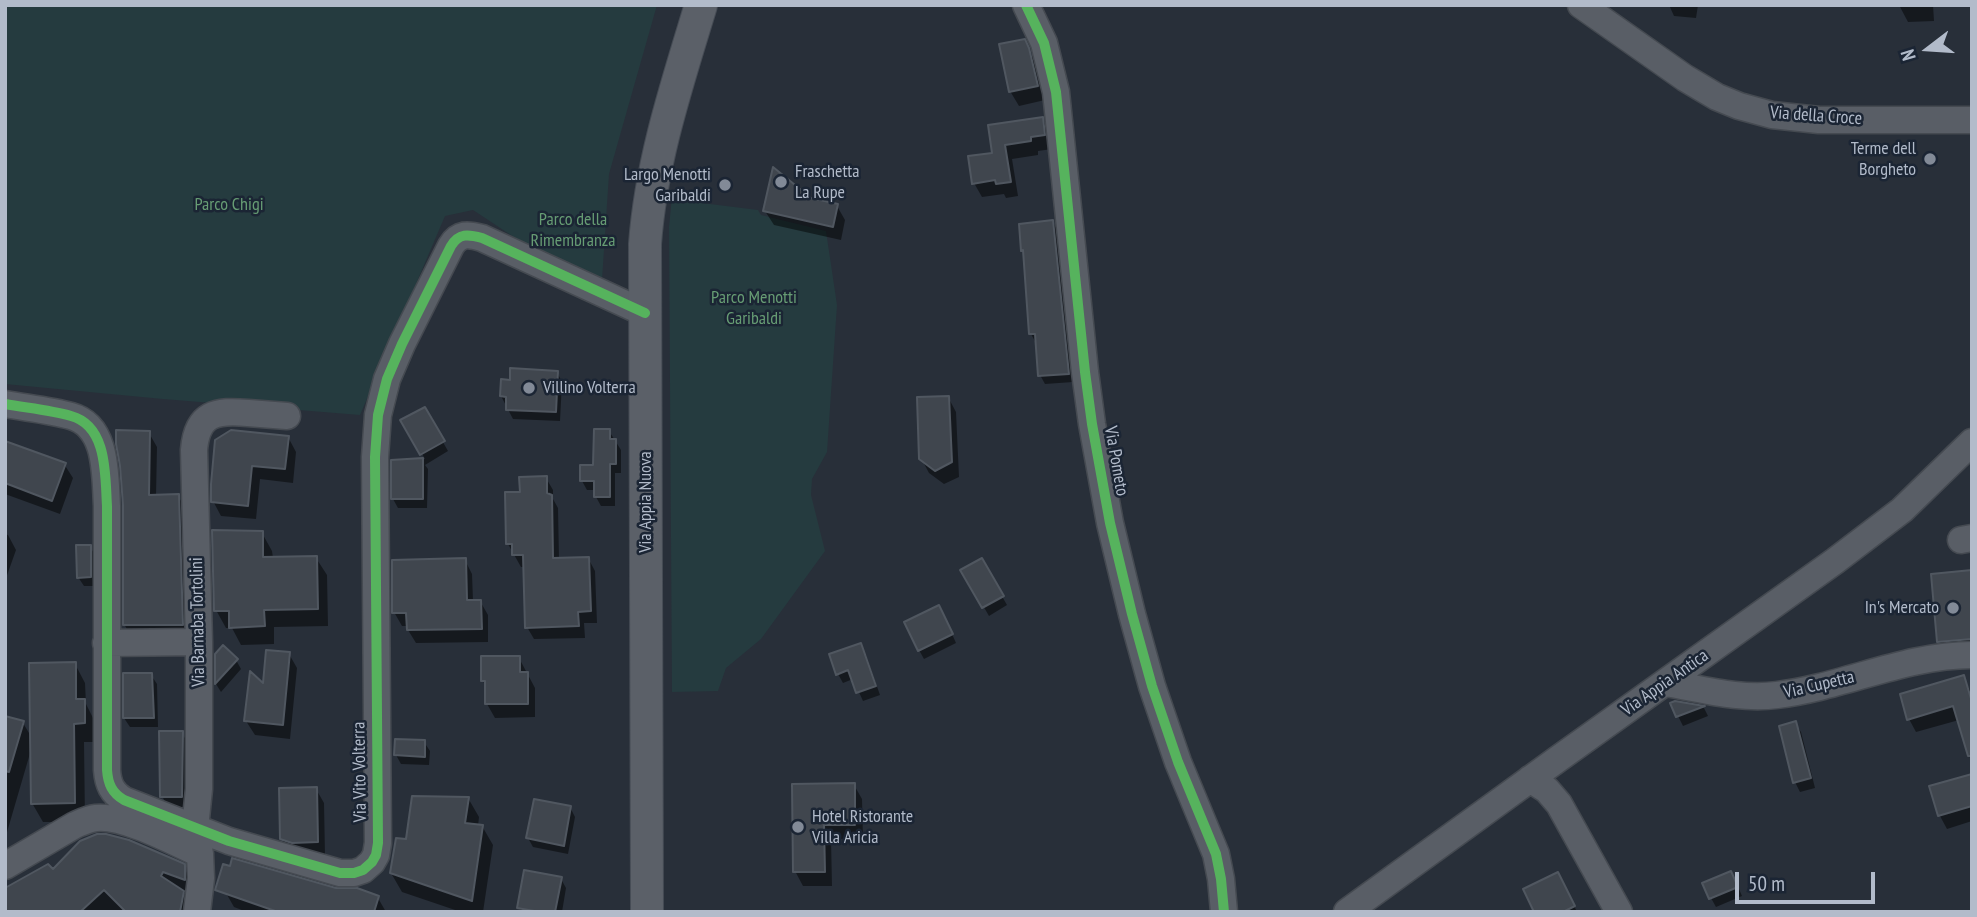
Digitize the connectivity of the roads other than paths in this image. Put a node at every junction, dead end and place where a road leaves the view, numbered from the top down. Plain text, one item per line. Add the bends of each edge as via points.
1 (701, 5) edge
2 (1026, 5) edge
3 (1581, 5) edge
4 (1967, 121) edge
5 (645, 313) junction
6 (5, 404) edge
7 (288, 416) dead end
8 (1972, 442) edge
9 (199, 642) junction
10 (106, 643) junction
11 (1972, 655) edge
12 (1665, 683) junction
13 (1530, 779) junction
14 (195, 828) junction
15 (200, 854) junction
16 (5, 866) edge
17 (197, 912) edge
18 (647, 912) edge
19 (1224, 912) edge
20 (1347, 912) edge
21 (1619, 912) edge

1 - 5 main road, Via Appia Nuova via 656,164 648,215
2 - 19 street, Via Pometo via 1044,43 1056,92 1092,424 1110,523 1152,686 1216,854
3 - 4 street, Via della Croce via 1685,78 1739,106 1810,119
5 - 14 street, Via Vito Volterra via 482,238 458,236 391,368 377,422 376,855 363,870 340,873
5 - 18 main road, Via Appia Nuova
6 - 10 street, Via Vito Volterra via 73,416 96,435 107,506
7 - 9 street, Via Barnaba Tortolini via 216,412 203,421 195,435
8 - 12 street, Via Appia Antica via 1902,510
9 - 10 street
9 - 14 street, Via Barnaba Tortolini
10 - 14 street, Via Vito Volterra via 108,781 124,800
11 - 12 street, Via Cupetta via 1921,661 1777,695 1735,695
12 - 13 street, Via Appia Antica
13 - 20 street, Via Appia Antica
13 - 21 street via 1559,804
14 - 15 street, Via Barnaba Tortolini
15 - 16 street via 148,831 99,818 75,825
15 - 17 street, Via Barnaba Tortolini

